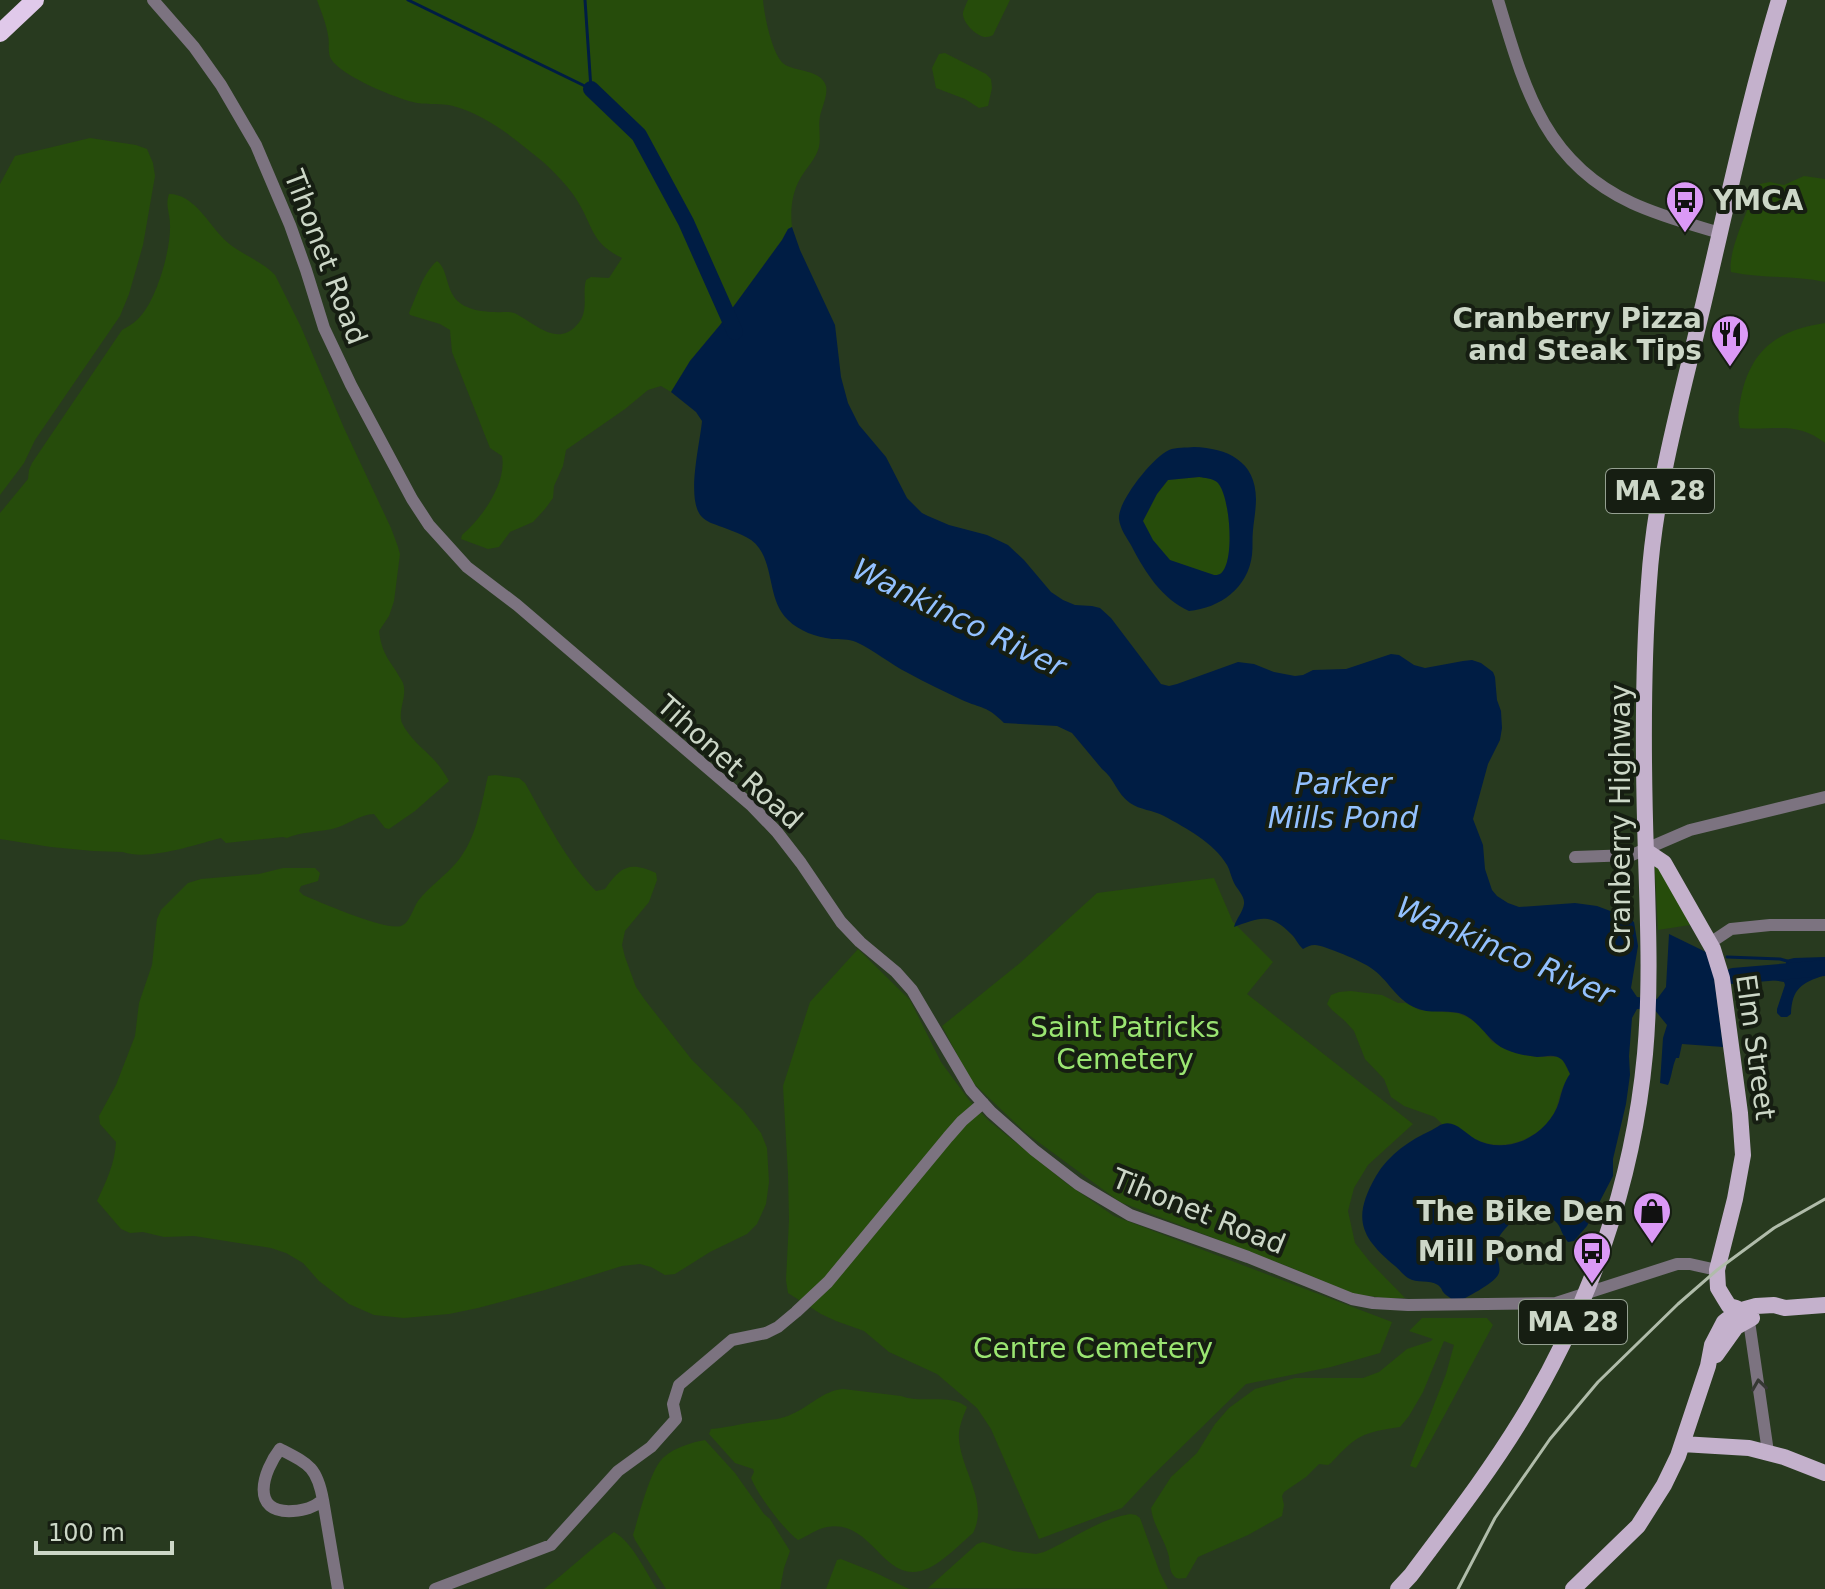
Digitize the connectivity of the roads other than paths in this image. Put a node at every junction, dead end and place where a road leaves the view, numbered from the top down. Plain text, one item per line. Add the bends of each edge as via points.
1 (35, 0) edge
2 (153, 0) edge
3 (1498, 0) edge
4 (1779, 0) edge
5 (0, 33) edge
6 (1720, 233) junction
7 (1825, 797) edge
8 (1646, 851) junction
9 (1575, 857) dead end
10 (1825, 925) edge
11 (1710, 943) junction
12 (983, 1103) junction
13 (1717, 1270) junction
14 (1586, 1294) junction
15 (1825, 1305) edge
16 (1740, 1313) junction
17 (1682, 1444) junction
18 (1768, 1452) junction
19 (1825, 1473) edge
20 (323, 1500) junction
21 (1576, 1588) edge
22 (338, 1589) edge
23 (435, 1589) edge
24 (1398, 1589) edge

1 - 5 highway
2 - 12 street, Tihonet Road via 221,85 256,145 324,328 429,525 467,567 777,832 841,922 912,990
3 - 6 street via 1537,111 1574,164 1635,204
4 - 6 main road, Cranberry Highway / MA 28
6 - 8 main road, Cranberry Highway / MA 28 via 1654,521 1645,686
7 - 8 street via 1690,830
8 - 9 street
8 - 11 main road, Elm Street via 1664,863
8 - 14 main road, Cranberry Highway / MA 28 via 1645,1053 1636,1124 1616,1208
10 - 11 street via 1731,929
11 - 13 main road, Elm Street via 1722,978 1743,1155
12 - 14 street, Tihonet Road via 1034,1150 1110,1205 1352,1299 1408,1305 1556,1303
12 - 23 street via 807,1302 778,1327 732,1340 679,1385 673,1404 676,1419 651,1447 618,1471 551,1545
13 - 14 street, Tihonet Road via 1677,1264
13 - 16 main road via 1718,1288
14 - 24 main road, Cranberry Highway / MA 28 via 1512,1435
15 - 16 main road via 1758,1316
16 - 17 main road via 1708,1366
18 -> 16 street via 1750,1328
17 - 18 main road
17 - 21 main road via 1638,1526
18 - 19 main road
20 - 20 street via 312,1468 280,1449 267,1470 267,1502 285,1511 307,1509
20 - 22 street

